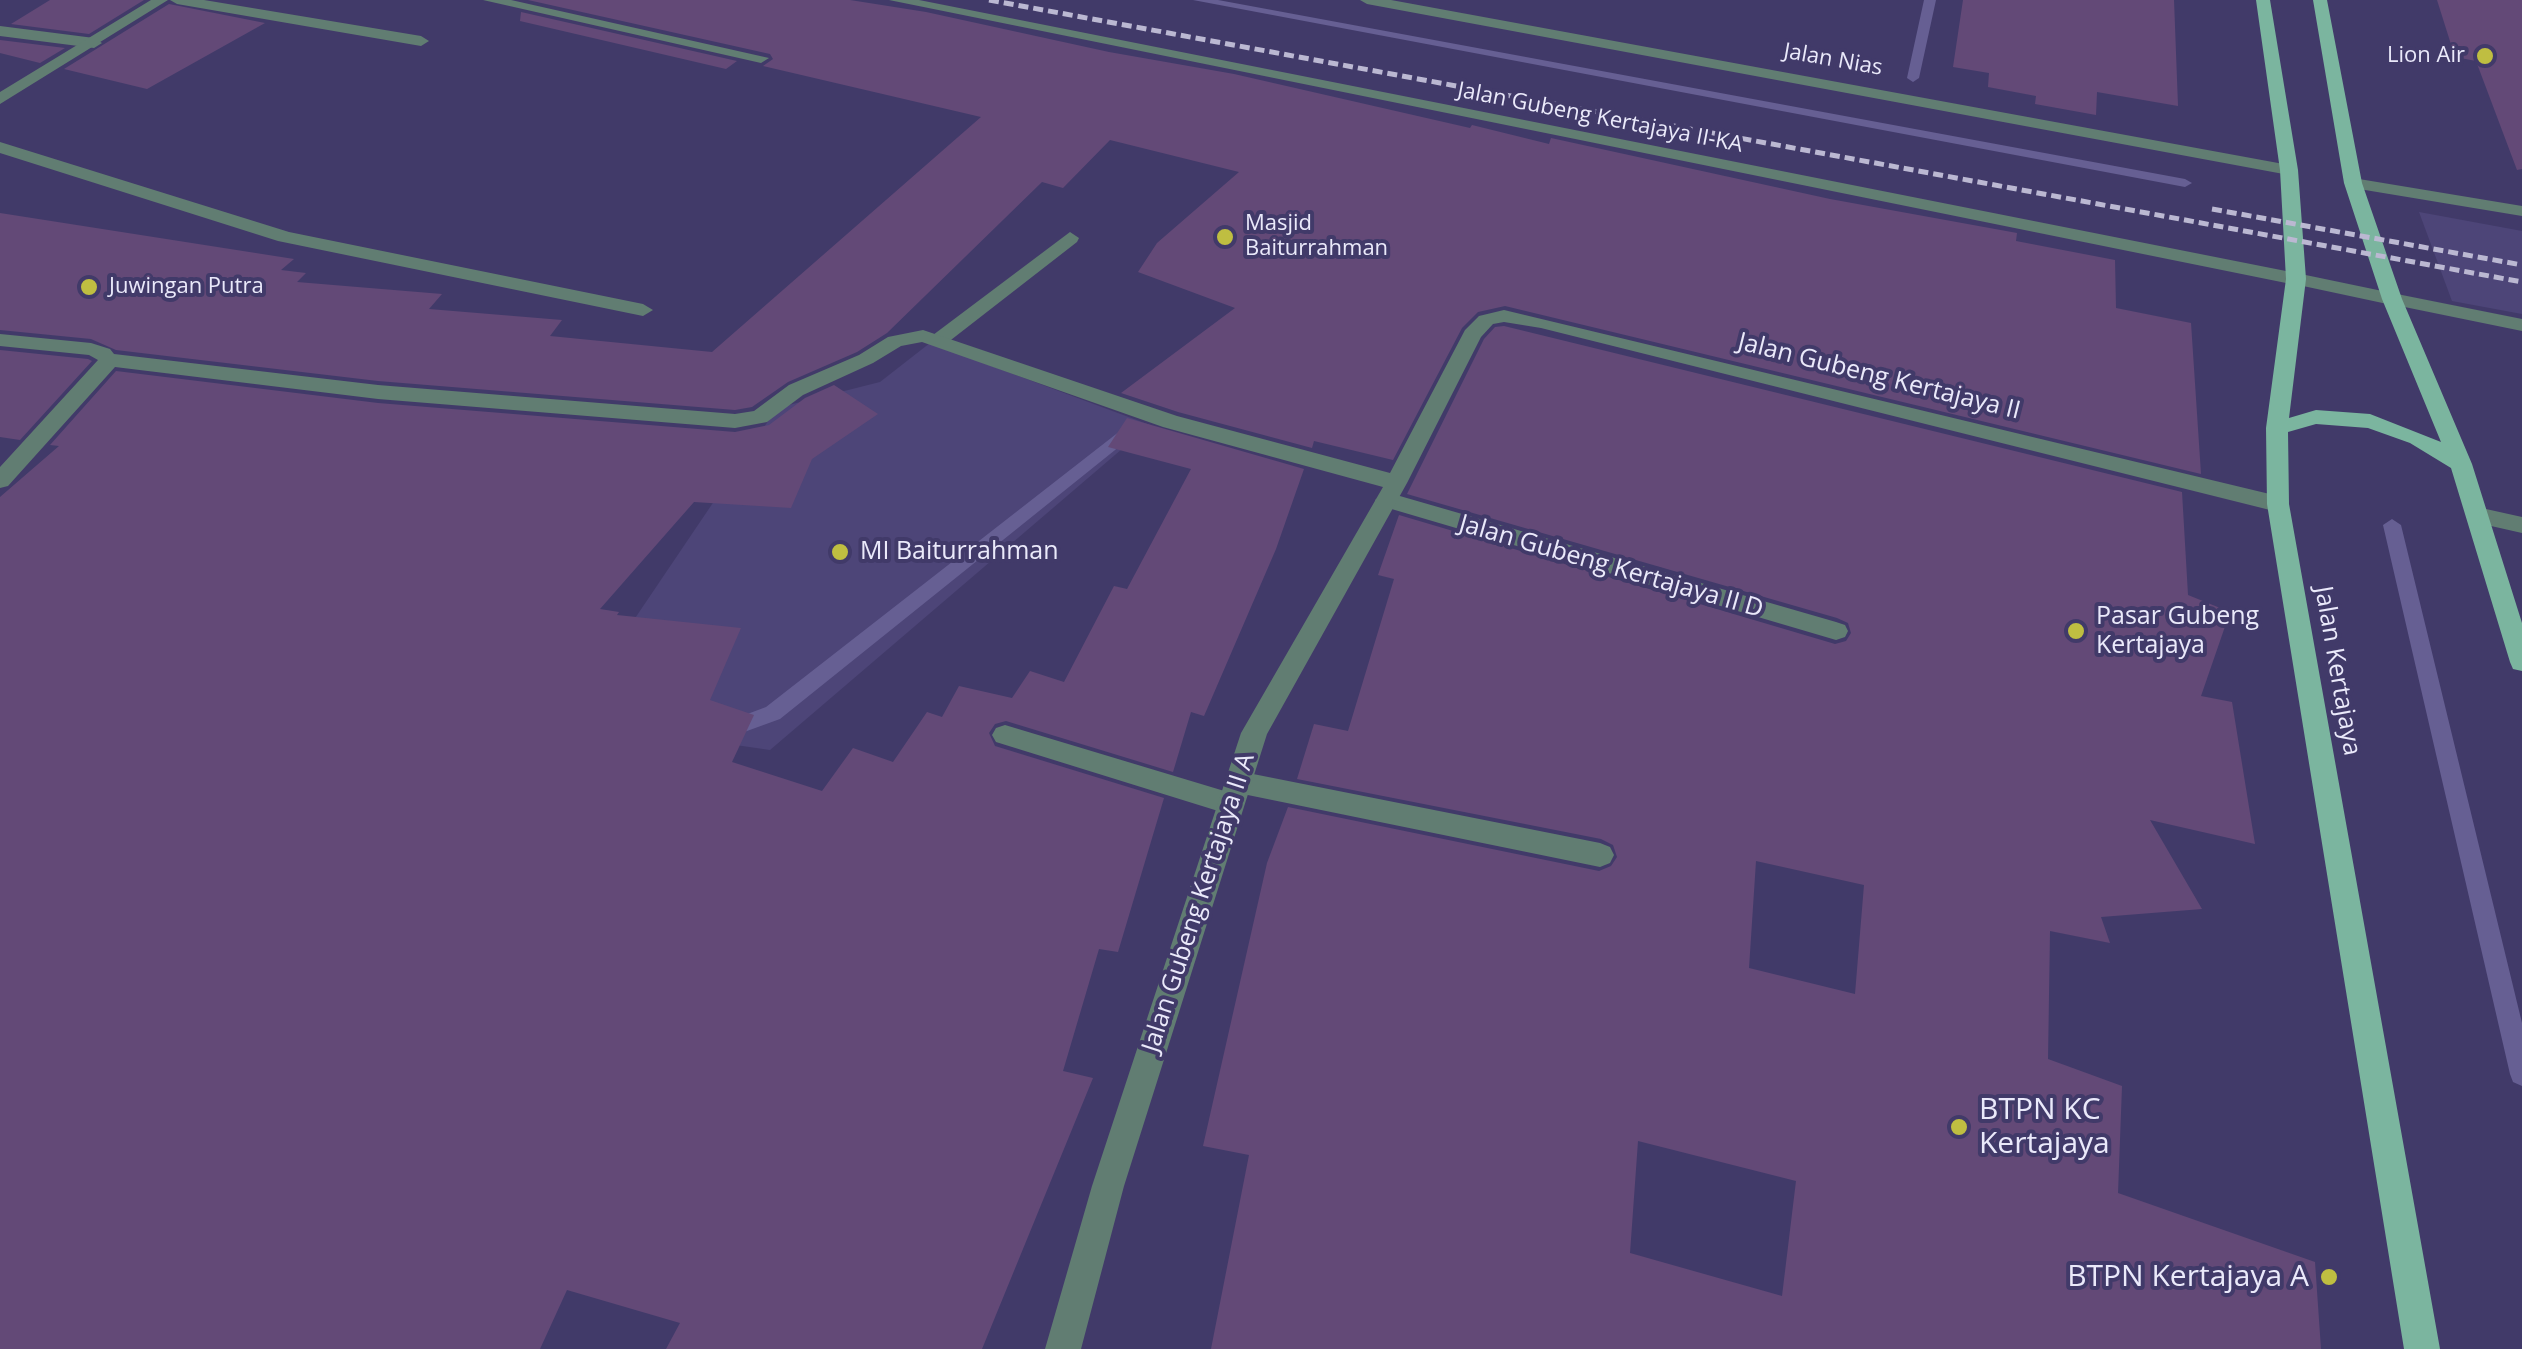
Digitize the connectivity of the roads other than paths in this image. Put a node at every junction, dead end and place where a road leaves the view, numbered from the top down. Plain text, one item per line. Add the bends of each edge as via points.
1 (161, 0) edge
2 (177, 0) edge
3 (490, 0) edge
4 (896, 0) edge
5 (1368, 0) edge
6 (2263, 0) edge
7 (2320, 0) edge
8 (0, 32) edge
9 (422, 40) dead end
10 (94, 43) junction
11 (761, 58) dead end
12 (0, 100) edge
13 (2, 151) edge
14 (2289, 170) junction
15 (2353, 183) junction
16 (2522, 211) edge
17 (1070, 238) dead end
18 (2296, 279) junction
19 (2392, 300) junction
20 (643, 310) dead end
21 (2522, 325) edge
22 (1472, 334) joint
23 (940, 339) junction
24 (0, 340) edge
25 (100, 354) junction
26 (2277, 428) junction
27 (2462, 464) junction
28 (0, 481) edge
29 (1391, 492) junction
30 (2278, 504) junction
31 (2477, 515) junction
32 (2522, 525) edge
33 (1836, 631) dead end
34 (2522, 662) edge
35 (1005, 735) dead end
36 (1234, 793) junction
37 (1600, 855) dead end
38 (1062, 1349) edge
39 (2422, 1349) edge

1 - 10 street
2 - 9 street
3 - 11 street
4 - 18 street, Jalan Gubeng Kertajaya II-KA
5 - 14 street, Jalan Nias
6 - 14 main road, Jalan Kertajaya
7 - 15 main road
8 - 10 street
10 - 12 street
13 - 20 street via 285,237
14 - 18 main road, Jalan Kertajaya
15 - 16 street
15 - 19 main road
17 - 23 street
18 - 19 street, Jalan Gubeng Kertajaya II-KA
18 - 26 main road, Jalan Kertajaya
19 - 21 street, Jalan Gubeng Kertajaya II-KA
19 - 27 main road
22 - 29 street, Jalan Gubeng Kertajaya II A
22 - 30 street, Jalan Gubeng Kertajaya II via 1486,320 1504,316 1541,322
23 - 25 street via 896,341 796,390 760,416 734,421 378,392
23 - 29 street via 1171,422 1298,453
24 - 25 street
25 - 28 street via 102,372
26 - 27 main road via 2316,417 2370,422 2418,438
26 - 30 main road, Jalan Kertajaya
27 - 31 main road
29 - 33 street, Jalan Gubeng Kertajaya II D
29 - 36 street, Jalan Gubeng Kertajaya II A via 1254,733
30 - 39 main road, Jalan Kertajaya
31 - 32 street
31 - 34 main road
35 - 36 street
36 - 37 street
36 - 38 street, Jalan Gubeng Kertajaya II A

